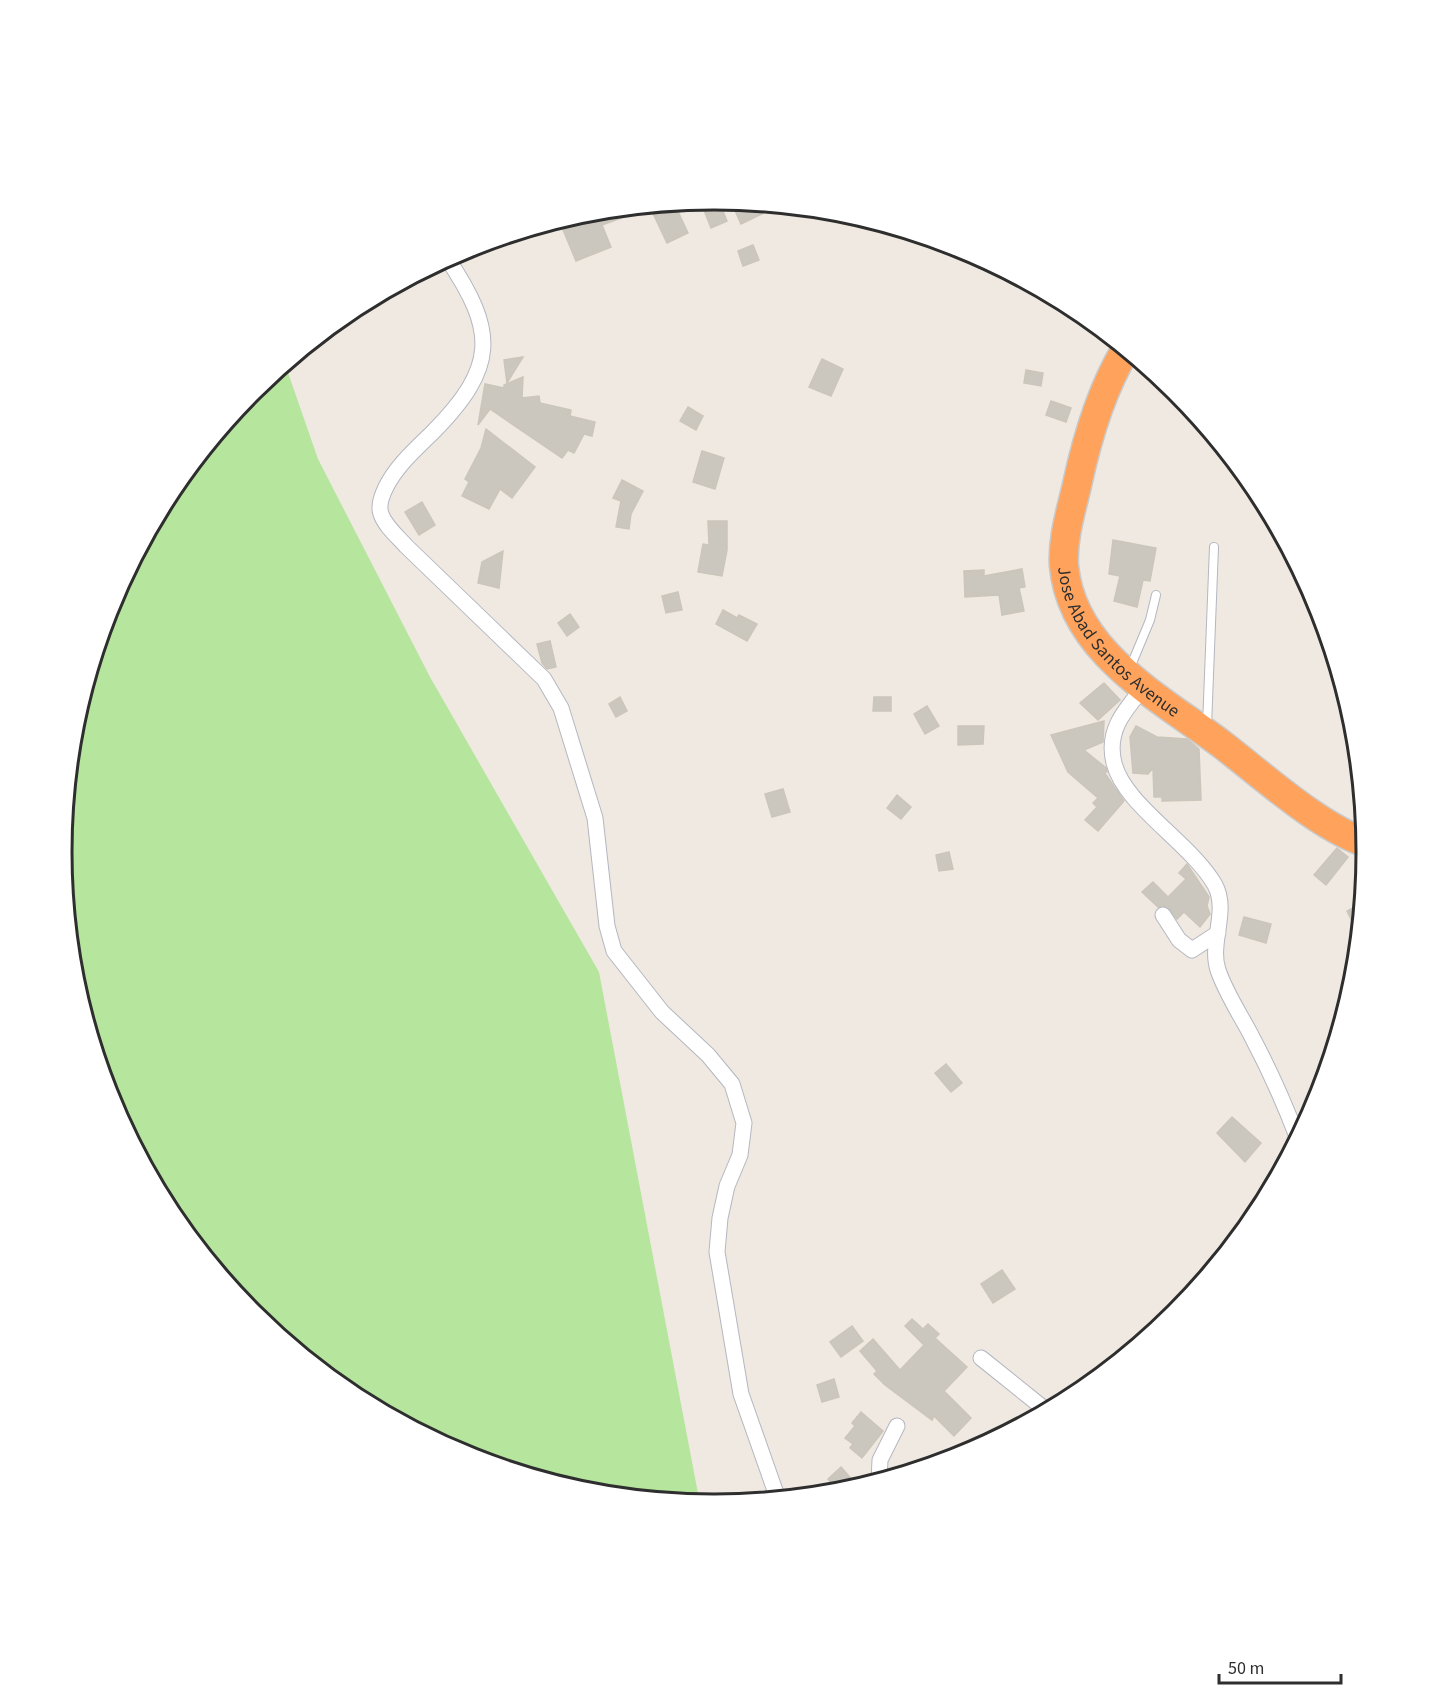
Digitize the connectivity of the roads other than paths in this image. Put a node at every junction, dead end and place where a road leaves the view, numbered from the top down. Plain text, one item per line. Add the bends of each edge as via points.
1 (452, 266) edge
2 (1122, 356) edge
3 (1214, 547) dead end
4 (1156, 595) dead end
5 (1136, 681) junction
6 (1207, 734) junction
7 (1357, 837) edge
8 (1163, 915) dead end
9 (1218, 933) junction
10 (1294, 1129) edge
11 (981, 1358) dead end
12 (1040, 1405) edge
13 (897, 1426) dead end
14 (879, 1473) edge
15 (775, 1491) edge

1 - 15 street via 480,318 483,343 477,375 461,402 391,477 382,495 380,512 406,546 544,679 556,696 595,818 607,926 614,951 662,1012 708,1055 732,1084 744,1123 740,1155 727,1186 720,1218 717,1252 741,1394
2 - 5 highway, Jose Abad Santos Avenue via 1111,375 1091,435 1065,536 1064,564 1070,597 1088,633
3 - 6 lane
4 - 5 lane
5 - 6 highway, Jose Abad Santos Avenue
5 - 9 street via 1114,727 1114,763 1129,791 1194,855 1209,876 1220,902
6 - 7 highway, Jose Abad Santos Avenue via 1297,802
8 - 9 street via 1179,940 1192,950
9 - 10 street via 1218,969
11 - 12 street
13 - 14 street via 880,1460

